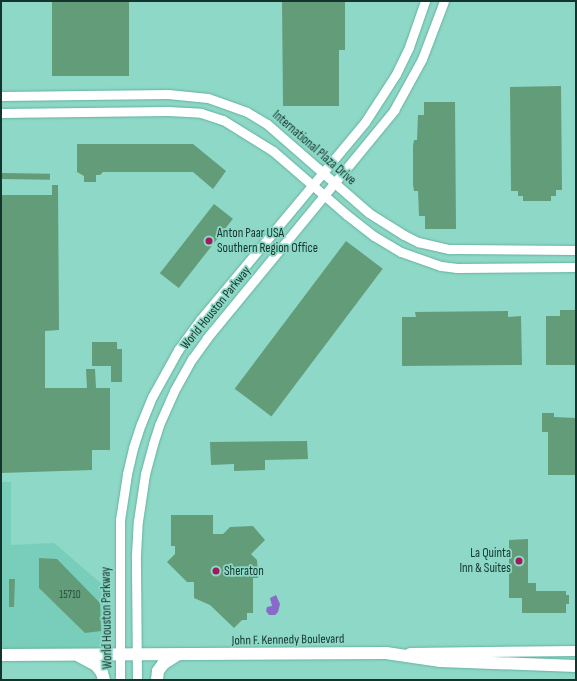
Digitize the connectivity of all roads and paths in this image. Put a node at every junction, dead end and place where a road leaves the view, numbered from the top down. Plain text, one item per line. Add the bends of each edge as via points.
1 (425, 1) edge
2 (444, 1) edge
3 (396, 74) junction
4 (410, 85) junction
5 (111, 95) junction
6 (1, 96) edge
7 (229, 104) junction
8 (112, 112) junction
9 (1, 113) edge
10 (222, 120) junction
11 (324, 172) junction
12 (335, 183) junction
13 (312, 186) junction
14 (325, 196) junction
15 (433, 246) junction
16 (556, 250) junction
17 (576, 250) edge
18 (424, 261) junction
19 (556, 267) junction
20 (576, 267) edge
21 (241, 270) junction
22 (252, 283) junction
23 (159, 382) junction
24 (174, 391) junction
25 (120, 520) junction
26 (138, 521) junction
27 (576, 651) edge
28 (386, 653) junction
29 (75, 654) junction
30 (120, 654) junction
31 (178, 654) junction
32 (1, 655) edge
33 (137, 655) junction
34 (576, 666) edge
35 (104, 680) edge
36 (120, 680) edge
37 (137, 680) edge
38 (158, 680) edge

1 - 3 street, World Houston Parkway via 409,47
2 - 4 street, World Houston Parkway via 432,36
3 - 4 street
3 - 11 street, World Houston Parkway via 365,122
4 - 12 street, World Houston Parkway via 394,110
5 - 6 street, International Plaza Drive
5 - 7 street, International Plaza Drive via 188,95
5 - 8 street
7 - 10 street
7 - 11 street, International Plaza Drive via 267,124
8 - 9 street
8 - 10 street via 201,113
10 - 13 street via 273,151
11 - 12 street, International Plaza Drive
11 - 13 street, World Houston Parkway
12 - 14 street, World Houston Parkway
12 - 15 street, International Plaza Drive via 369,213 404,236
13 - 14 street
13 - 21 street, World Houston Parkway
14 - 18 street via 374,236 400,252
14 - 22 street, World Houston Parkway
15 - 16 street, International Plaza Drive via 460,249
15 - 18 street
16 - 17 street, International Plaza Drive
16 - 19 street
18 - 19 street via 457,268
19 - 20 street
21 - 22 street
21 - 23 street, World Houston Parkway via 186,339
22 - 24 street, World Houston Parkway via 199,349
23 - 24 street
23 - 25 street, World Houston Parkway via 133,448
24 - 26 street, World Houston Parkway via 153,444 145,474
25 - 26 street
25 - 30 street, World Houston Parkway
26 - 33 street, World Houston Parkway
27 - 28 main road, John F. Kennedy Boulevard
28 - 31 highway, John F. Kennedy Boulevard
28 - 34 highway via 440,661
29 - 30 highway, John F. Kennedy Boulevard
29 - 32 highway, John F. Kennedy Boulevard
29 - 35 highway via 96,665
30 - 33 highway, John F. Kennedy Boulevard
30 - 36 street, World Houston Parkway
31 - 33 highway, John F. Kennedy Boulevard
31 - 38 highway via 163,664 158,671
33 - 37 street, World Houston Parkway

